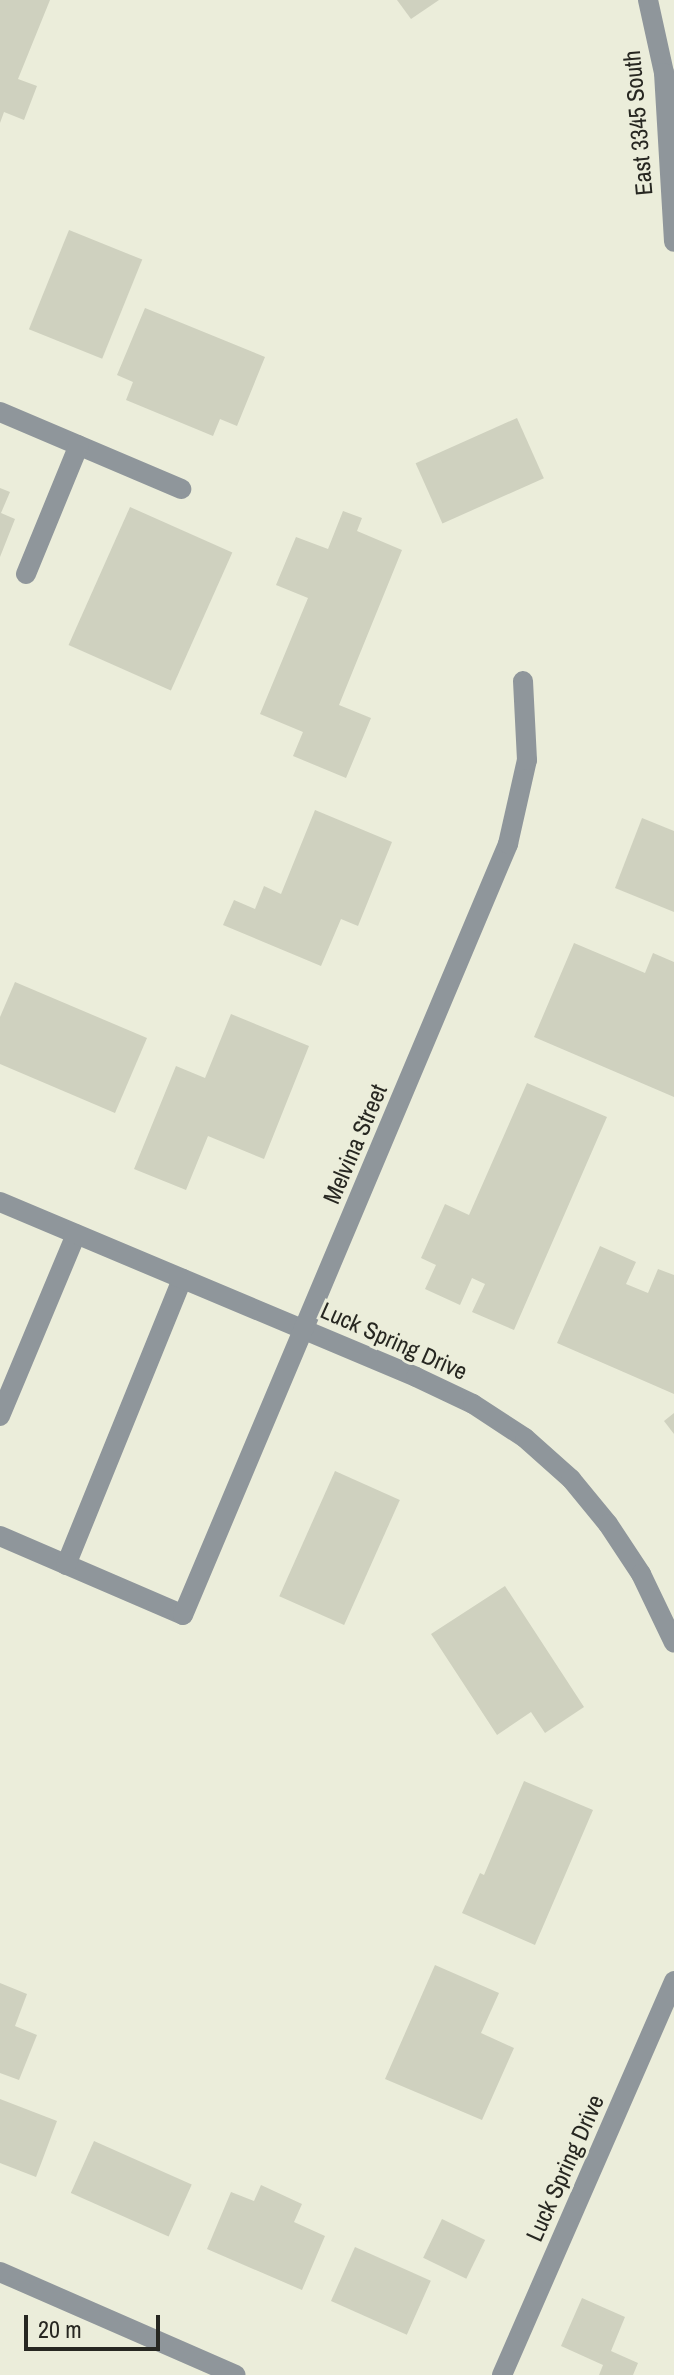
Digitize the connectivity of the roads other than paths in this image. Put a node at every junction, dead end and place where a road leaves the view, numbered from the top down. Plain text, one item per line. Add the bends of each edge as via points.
1 (648, 0) edge
2 (674, 242) edge
3 (0, 412) edge
4 (79, 445) junction
5 (181, 489) dead end
6 (26, 574) dead end
7 (523, 681) dead end
8 (0, 1202) edge
9 (76, 1234) junction
10 (182, 1279) junction
11 (305, 1330) junction
12 (0, 1416) edge
13 (0, 1536) edge
14 (66, 1565) junction
15 (674, 1643) edge
16 (674, 1981) edge
17 (0, 2272) edge
18 (236, 2375) edge
19 (502, 2375) edge

1 - 2 street, East 3345 South via 664,73
3 - 4 street
4 - 5 street
4 - 6 street
7 - 11 street, Melvina Street via 527,760 508,844
8 - 9 street, Luck Spring Drive
9 - 10 street, Luck Spring Drive
9 - 12 street
10 - 11 street, Luck Spring Drive
10 - 14 street
11 - 14 street, Melvina Street via 183,1615
11 - 15 street, Luck Spring Drive via 473,1404 525,1438 571,1479 608,1524 641,1574
13 - 14 street
16 - 19 street, Luck Spring Drive
17 - 18 street

